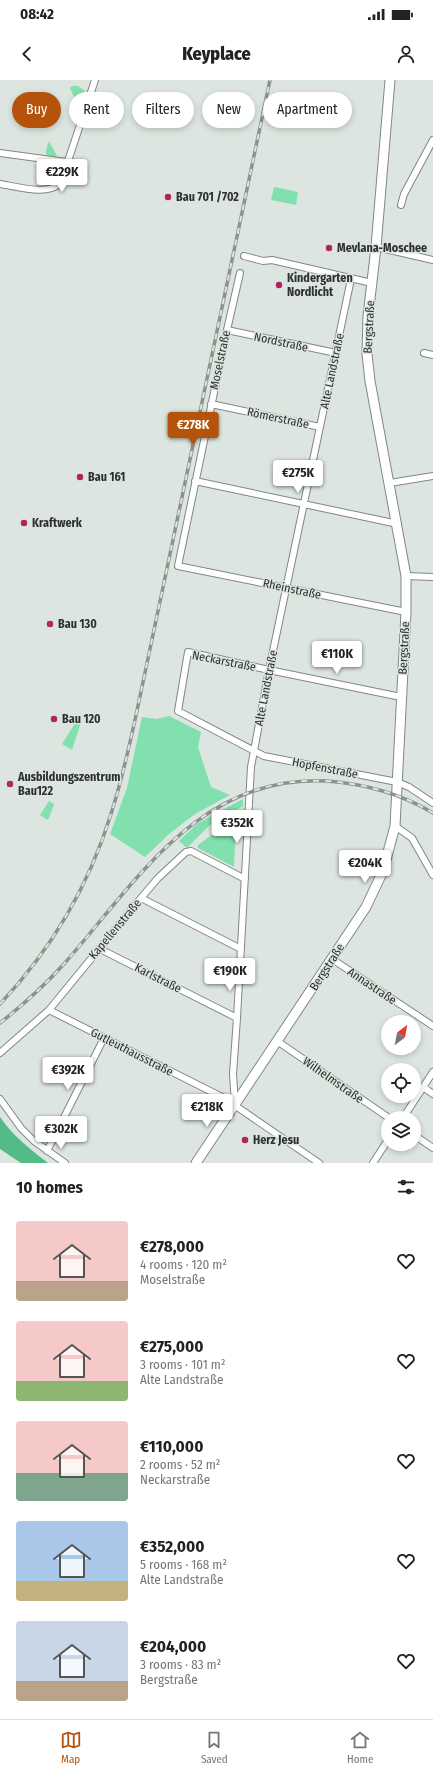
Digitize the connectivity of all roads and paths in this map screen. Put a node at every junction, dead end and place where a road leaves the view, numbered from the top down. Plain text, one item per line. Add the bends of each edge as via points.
1 (390, 80) edge
2 (94, 83) edge
3 (433, 140) edge
4 (0, 153) edge
5 (66, 162) junction
6 (0, 184) edge
7 (401, 205) dead end
8 (376, 247) junction
9 (244, 256) dead end
10 (433, 260) edge
11 (240, 273) dead end
12 (351, 279) junction
13 (372, 283) junction
14 (227, 330) junction
15 (336, 353) junction
16 (424, 353) dead end
17 (433, 354) edge
18 (211, 404) junction
19 (320, 427) junction
20 (433, 476) edge
21 (195, 481) junction
22 (390, 483) junction
23 (304, 504) junction
24 (398, 524) junction
25 (178, 566) joint
26 (406, 576) junction
27 (433, 577) edge
28 (286, 588) junction
29 (406, 612) junction
30 (269, 670) junction
31 (401, 697) junction
32 (253, 751) junction
33 (397, 782) junction
34 (433, 803) edge
35 (395, 826) junction
36 (433, 875) edge
37 (244, 879) junction
38 (141, 898) junction
39 (100, 949) junction
40 (241, 949) junction
41 (332, 960) junction
42 (49, 1010) junction
43 (237, 1018) junction
44 (433, 1026) edge
45 (104, 1038) junction
46 (278, 1041) junction
47 (0, 1054) edge
48 (433, 1072) edge
49 (423, 1087) junction
50 (433, 1094) edge
51 (0, 1100) edge
52 (235, 1105) junction
53 (408, 1111) edge
54 (381, 1112) edge
55 (421, 1140) edge
56 (433, 1148) edge
57 (47, 1151) junction
58 (381, 1151) edge
59 (65, 1163) edge
60 (196, 1163) edge
61 (319, 1163) edge
62 (373, 1163) edge

1 - 8 main road, Bergstraße
2 - 5 street
3 - 7 street via 404,194
4 - 5 street
5 - 6 street via 59,184 52,188 31,189
8 - 10 street
8 - 13 main road, Bergstraße
9 - 12 street
11 - 14 street, Moselstraße
12 - 13 street
12 - 15 street, Alte Landstraße
13 - 22 main road, Bergstraße via 367,354
14 - 15 street, Nordstraße
14 - 18 street, Moselstraße
15 - 19 street, Alte Landstraße
16 - 17 street
18 - 19 street, Römerstraße
18 - 21 street, Moselstraße
19 - 23 street, Alte Landstraße
20 - 22 street
21 - 23 street
21 - 25 street, Moselstraße
22 - 24 main road, Bergstraße
23 - 24 street
23 - 28 street, Alte Landstraße
24 - 26 main road, Bergstraße
25 - 28 street, Rheinstraße
26 - 27 street
26 - 29 main road, Bergstraße
28 - 29 street, Rheinstraße
28 - 30 street, Alte Landstraße
29 - 31 main road, Bergstraße
30 - 31 street, Neckarstraße
30 - 32 street, Alte Landstraße
30 - 32 street, Neckarstraße via 188,652 178,711
31 - 33 main road, Bergstraße
32 - 33 street, Hopfenstraße via 264,756
32 - 37 street, Alte Landstraße
33 - 34 street, Hopfenstraße
33 - 35 main road, Bergstraße
35 - 36 street via 412,838
35 - 41 main road, Bergstraße via 383,870 366,907
37 - 38 street, Kapellenstraße via 191,851 186,852 158,878
37 - 40 street, Alte Landstraße
38 - 39 street, Kapellenstraße
38 - 40 street
39 - 42 street, Kapellenstraße
39 - 43 street, Karlstraße
40 - 43 street, Alte Landstraße
41 - 44 street, Annastraße
41 - 46 main road, Bergstraße
42 - 45 street, Gutleuthausstraße
42 - 47 street, Kapellenstraße
43 - 52 street, Alte Landstraße via 233,1074
45 - 52 street, Gutleuthausstraße
45 - 57 street
46 - 52 main road, Bergstraße
46 - 54 street, Wilhelmstraße
48 - 49 street
49 - 50 street
49 - 53 street
51 - 57 street via 21,1128
52 - 60 main road, Bergstraße
52 - 61 street, Gutleuthausstraße
55 - 56 street
57 - 59 street
58 - 62 street

